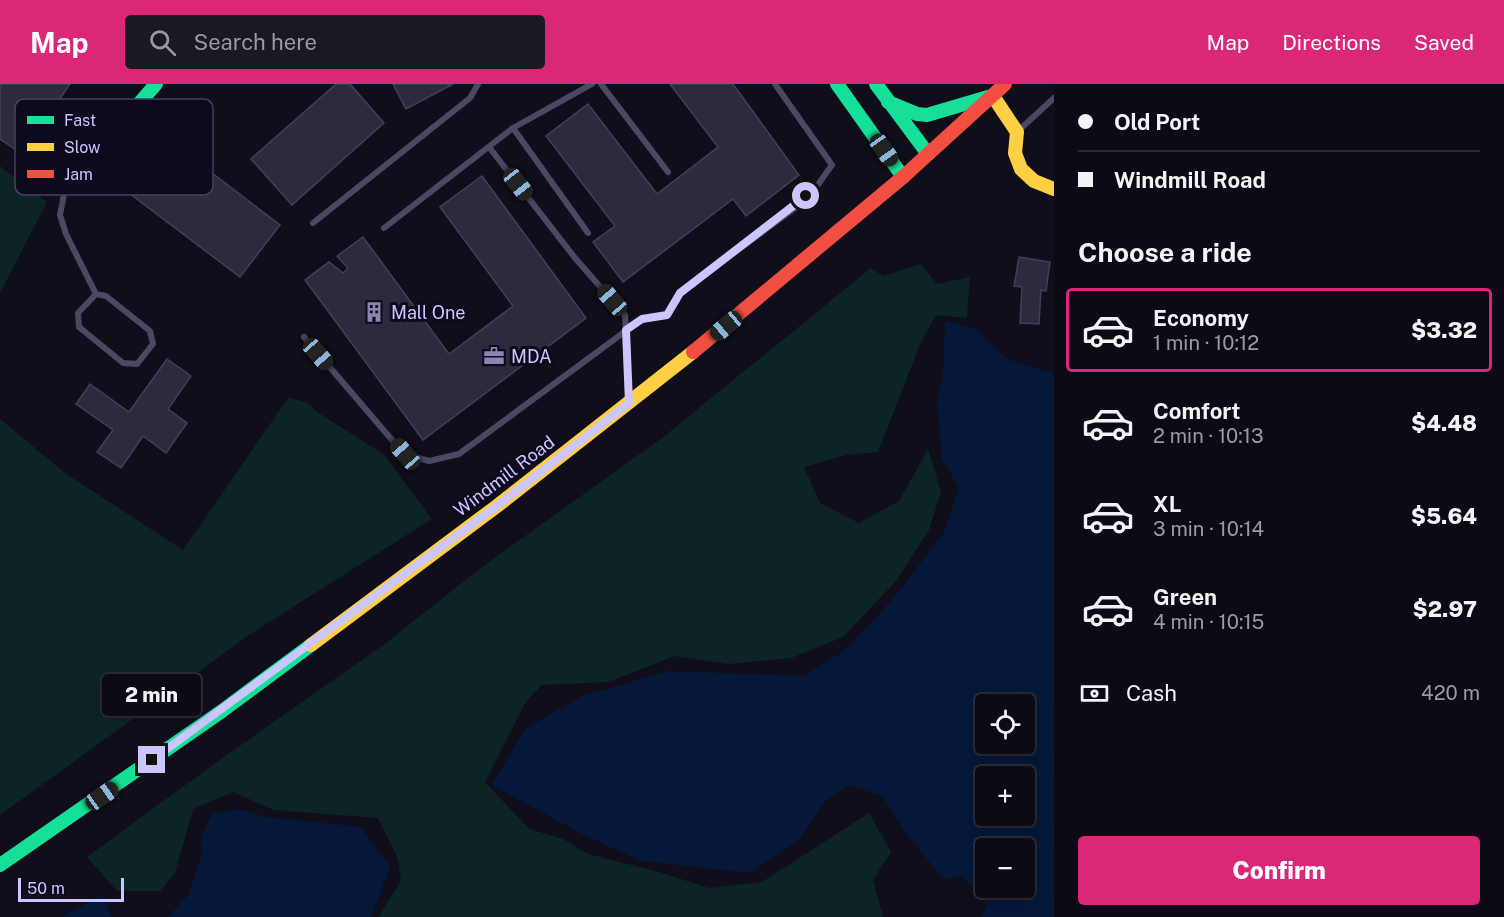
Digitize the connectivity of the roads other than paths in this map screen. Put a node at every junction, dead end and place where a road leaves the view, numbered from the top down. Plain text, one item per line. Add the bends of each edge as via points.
1 (156, 84) edge
2 (478, 84) edge
3 (592, 84) edge
4 (601, 84) edge
5 (775, 84) edge
6 (837, 84) edge
7 (876, 84) edge
8 (1005, 84) edge
9 (993, 96) junction
10 (1054, 98) edge
11 (143, 99) edge
12 (888, 102) junction
13 (513, 128) junction
14 (1017, 132) junction
15 (489, 147) junction
16 (928, 154) junction
17 (668, 172) dead end
18 (903, 177) junction
19 (1054, 189) edge
20 (64, 195) edge
21 (313, 224) dead end
22 (384, 228) dead end
23 (588, 233) dead end
24 (96, 294) junction
25 (626, 330) junction
26 (304, 337) dead end
27 (629, 403) junction
28 (0, 866) edge

1 - 11 main road
2 - 21 lane via 470,98
3 - 13 lane
4 - 17 lane
5 - 25 lane via 832,165 796,207 680,293 667,315 642,319
6 - 18 main road
7 - 12 main road
8 - 9 main road, Windmill Road
9 - 12 main road via 927,115
9 - 14 main road
9 - 16 main road, Windmill Road
10 - 14 lane
12 - 16 main road
13 - 15 lane
13 - 23 lane
14 - 19 main road via 1015,162 1034,182
15 - 22 lane
15 - 25 lane via 625,315
16 - 18 main road, Windmill Road
18 - 27 main road, Windmill Road
20 - 24 lane via 60,215 66,234
24 - 24 lane via 78,313 79,327 123,363 137,364 153,344 150,331 106,296
25 - 26 lane via 459,454 429,461 405,454
25 - 27 lane
27 - 28 main road, Windmill Road via 222,711

